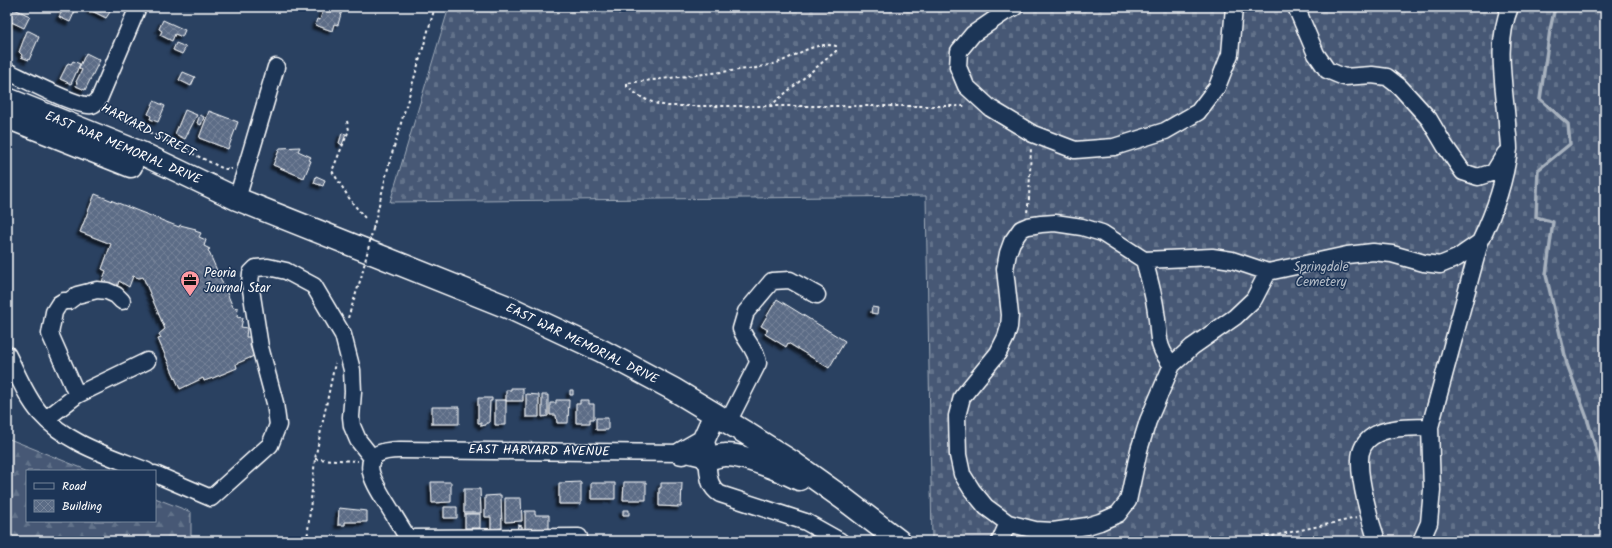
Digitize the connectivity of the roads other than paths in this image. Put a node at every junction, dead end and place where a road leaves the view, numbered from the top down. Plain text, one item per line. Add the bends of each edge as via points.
1 (138, 7) edge
2 (1016, 7) edge
3 (1234, 7) edge
4 (1296, 7) edge
5 (1510, 7) edge
6 (276, 67) dead end
7 (7, 70) edge
8 (7, 99) edge
9 (7, 118) edge
10 (1509, 148) junction
11 (238, 199) junction
12 (1480, 242) junction
13 (1144, 260) junction
14 (1268, 272) junction
15 (817, 295) dead end
16 (122, 301) dead end
17 (7, 354) edge
18 (147, 361) dead end
19 (1172, 365) junction
20 (77, 395) junction
21 (722, 418) junction
22 (46, 419) junction
23 (1430, 427) junction
24 (705, 450) junction
25 (682, 453) joint
26 (372, 460) junction
27 (145, 470) edge
28 (156, 474) edge
29 (869, 517) junction
30 (1008, 523) junction
31 (579, 537) dead end
32 (409, 539) edge
33 (840, 541) edge
34 (899, 541) edge
35 (1000, 541) edge
36 (1377, 541) edge
37 (1420, 541) edge

1 - 7 street, HARVARD STREET via 95,104 74,102
2 - 3 street via 973,34 959,51 958,67 966,86 990,108 1033,134 1075,150 1114,147 1165,131 1198,112 1217,87 1230,54
4 - 10 street via 1316,54 1327,70 1344,77 1387,77 1400,87 1429,119 1463,172 1478,177 1494,172
5 - 10 street via 1504,21 1501,49
6 - 11 street
8 - 11 highway, EAST WAR MEMORIAL DRIVE via 140,153
9 - 11 highway, EAST WAR MEMORIAL DRIVE via 137,168
10 - 12 street via 1496,204
11 - 21 highway, EAST WAR MEMORIAL DRIVE via 529,317 631,366
12 - 14 street via 1457,258 1440,265 1373,252
12 - 23 street
13 - 14 street via 1212,257 1232,260
13 - 19 street via 1162,354
13 - 30 street via 1102,233 1055,223 1022,229 1012,242 1005,269 1010,315 1006,337 998,353 962,397 957,416 958,455 962,474 986,507
14 - 19 street via 1254,299 1235,317 1192,346
15 - 21 street via 790,280 772,281 746,312 741,329 756,353 758,363
16 - 20 street via 107,291 97,290 64,301 54,312 50,334
17 - 22 street via 30,399
18 - 20 street
19 - 30 street via 1148,421 1128,501 1118,514 1093,524 1053,530 1035,530
20 - 22 street
21 - 24 highway
21 - 29 highway, EAST WAR MEMORIAL DRIVE via 792,462
22 - 27 street via 79,443
23 - 36 street via 1399,428 1374,435 1362,450 1360,460 1363,485
23 - 37 street via 1432,490 1429,523
24 - 25 highway
24 - 29 highway via 765,465 818,487
24 - 33 street via 710,485 716,492 806,522
25 - 26 street, EAST HARVARD AVENUE via 394,450 382,452
26 - 28 street via 352,426 352,370 343,334 314,286 286,271 268,267 256,268 251,273 250,283 260,347 275,403 278,425 270,445 211,498
26 - 32 street via 370,470 374,482
29 - 34 highway, EAST WAR MEMORIAL DRIVE
30 - 35 street
31 - 32 street

